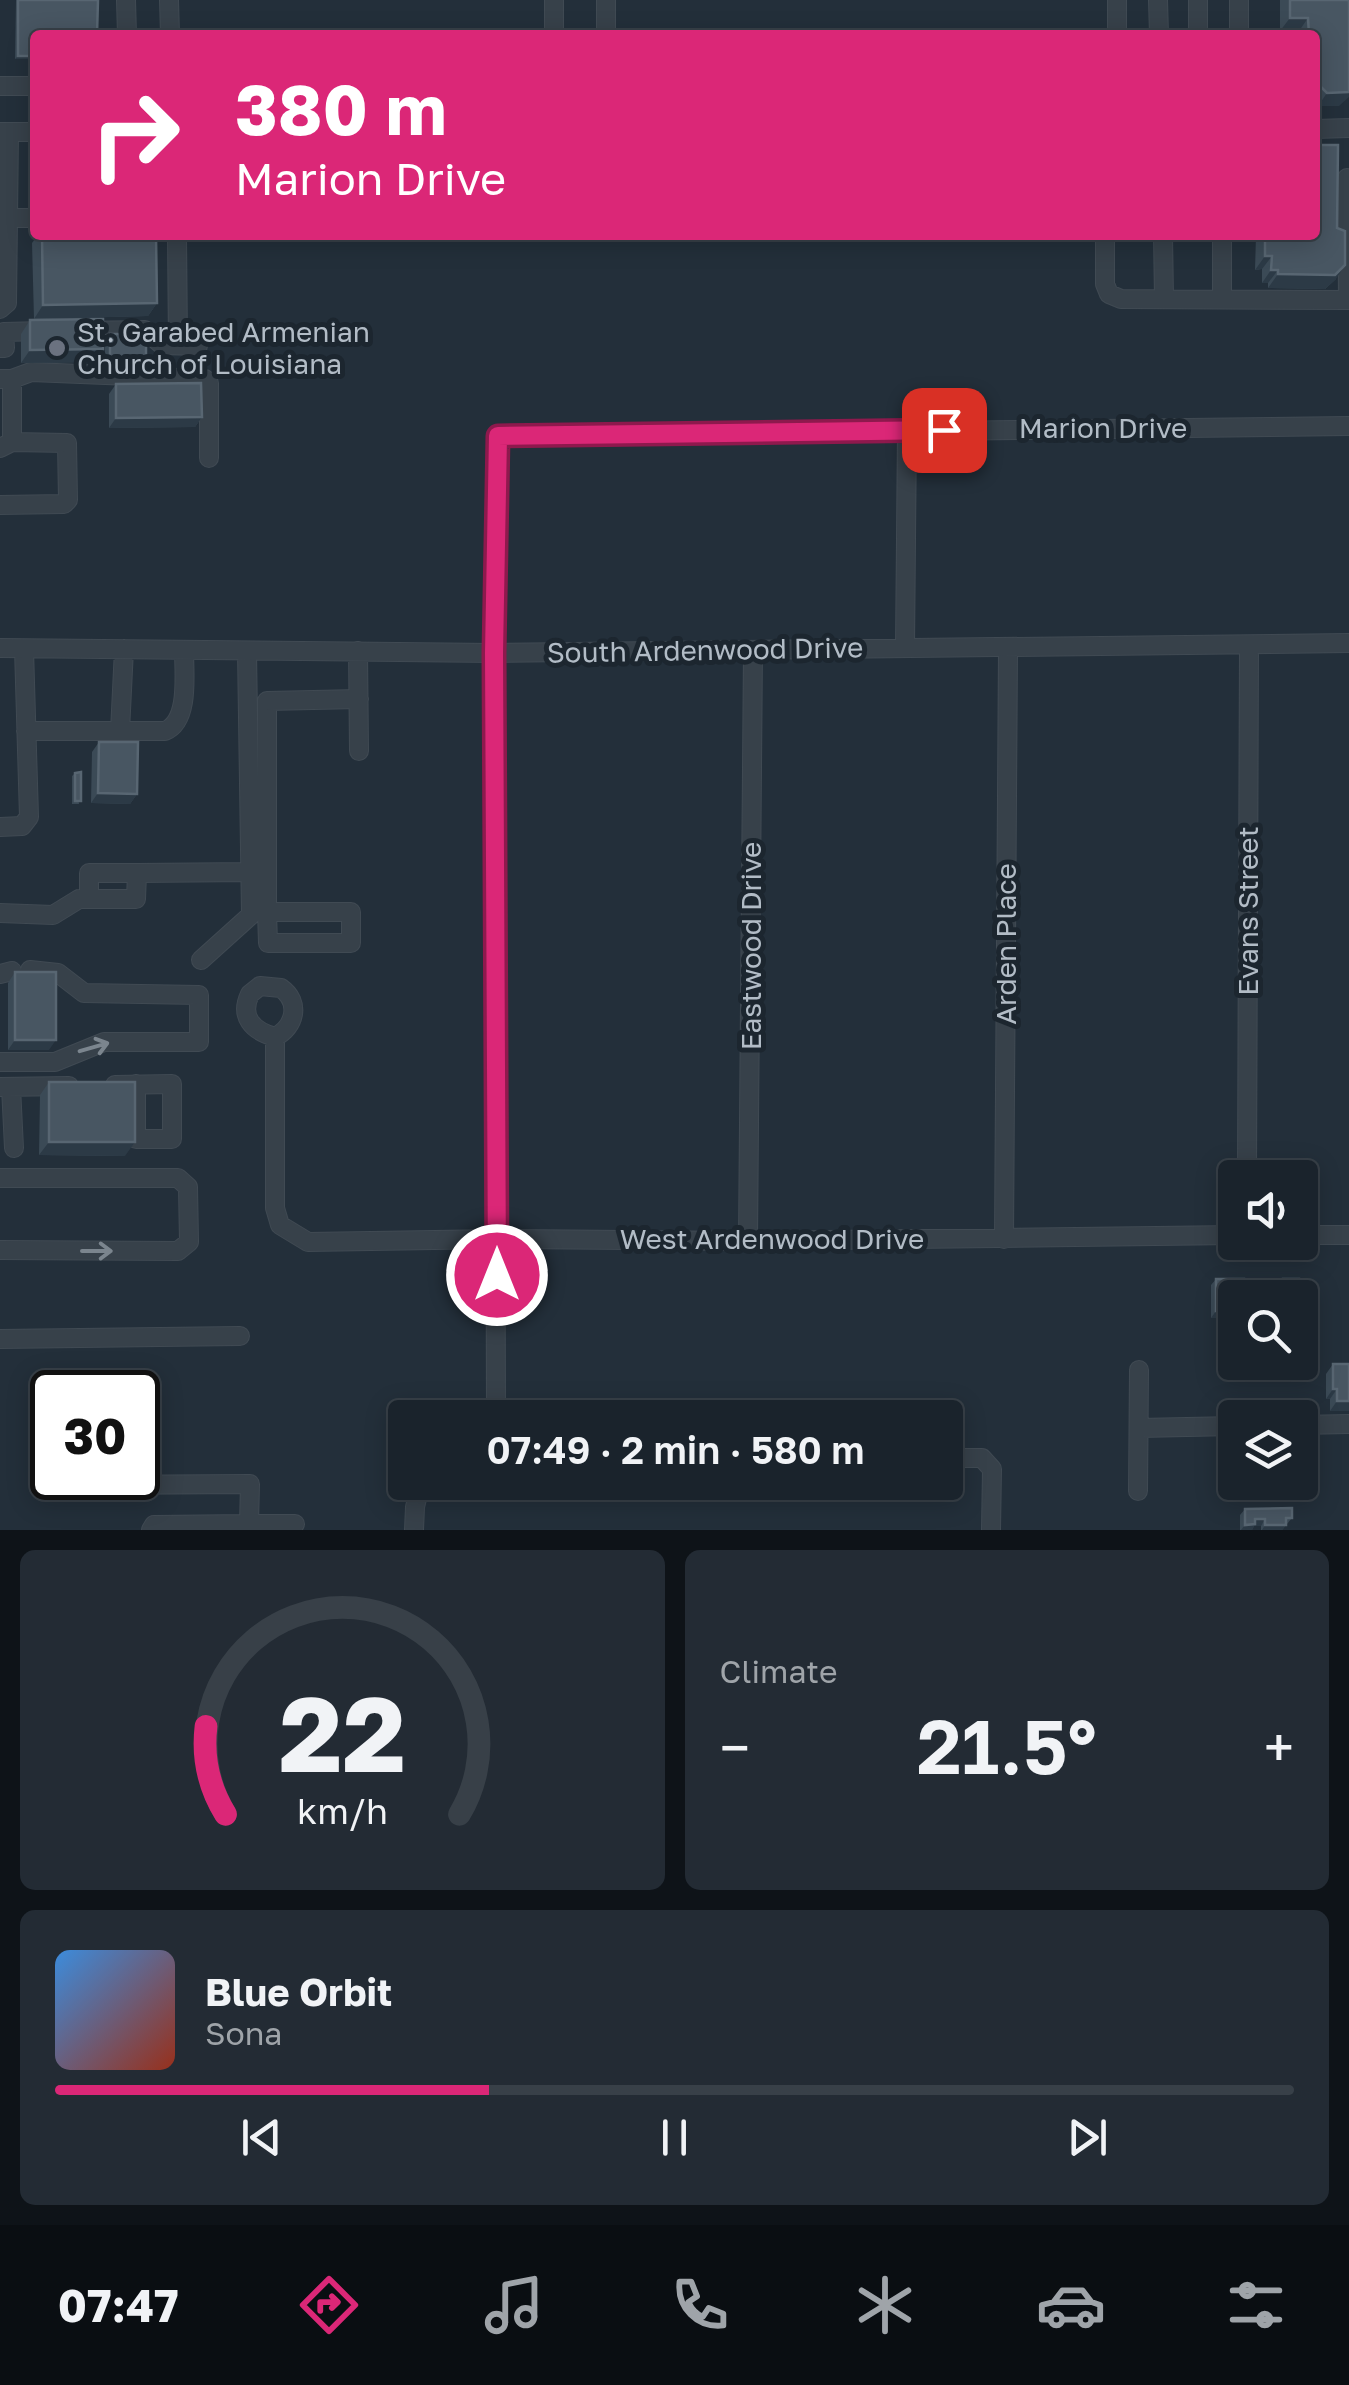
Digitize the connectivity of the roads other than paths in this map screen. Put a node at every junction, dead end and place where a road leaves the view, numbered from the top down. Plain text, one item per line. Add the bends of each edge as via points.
1 (126, 0) edge
2 (170, 0) edge
3 (554, 0) edge
4 (606, 0) edge
5 (1117, 0) edge
6 (1158, 0) edge
7 (1198, 0) edge
8 (1239, 0) edge
9 (127, 30) edge
10 (170, 30) edge
11 (554, 30) edge
12 (606, 30) edge
13 (1117, 30) edge
14 (1158, 30) edge
15 (1198, 30) edge
16 (1239, 30) edge
17 (0, 86) edge
18 (30, 86) edge
19 (1320, 128) edge
20 (1349, 128) edge
21 (4, 132) edge
22 (30, 132) edge
23 (1348, 178) edge
24 (4, 218) edge
25 (30, 218) edge
26 (177, 240) edge
27 (1105, 240) edge
28 (1163, 240) edge
29 (1222, 240) edge
30 (4, 251) edge
31 (1164, 298) junction
32 (1222, 298) junction
33 (1348, 300) edge
34 (0, 309) edge
35 (178, 345) junction
36 (198, 346) dead end
37 (2, 348) edge
38 (6, 379) edge
39 (1349, 426) edge
40 (907, 430) junction
41 (6, 445) edge
42 (210, 458) dead end
43 (0, 506) edge
44 (1349, 644) edge
45 (1248, 645) junction
46 (0, 648) edge
47 (24, 648) junction
48 (905, 648) junction
49 (1008, 649) junction
50 (124, 650) junction
51 (184, 650) junction
52 (247, 650) junction
53 (753, 650) junction
54 (358, 652) junction
55 (494, 653) junction
56 (359, 699) junction
57 (26, 731) junction
58 (120, 731) junction
59 (359, 751) dead end
60 (0, 827) edge
61 (251, 872) junction
62 (137, 873) junction
63 (90, 899) junction
64 (268, 912) junction
65 (0, 913) edge
66 (201, 960) dead end
67 (14, 972) edge
68 (275, 1037) dead end
69 (0, 1062) edge
70 (136, 1084) edge
71 (6, 1087) edge
72 (14, 1148) dead end
73 (1247, 1160) edge
74 (0, 1178) edge
75 (1218, 1235) edge
76 (1318, 1235) edge
77 (1349, 1235) edge
78 (1004, 1238) junction
79 (497, 1239) junction
80 (748, 1242) junction
81 (0, 1250) edge
82 (240, 1336) dead end
83 (0, 1339) edge
84 (1139, 1370) dead end
85 (496, 1400) edge
86 (1349, 1424) edge
87 (1318, 1425) edge
88 (1218, 1426) edge
89 (1139, 1428) junction
90 (963, 1458) edge
91 (160, 1485) edge
92 (1138, 1492) dead end
93 (416, 1500) edge
94 (295, 1524) dead end
95 (249, 1527) edge
96 (151, 1530) edge
97 (414, 1530) edge
98 (990, 1530) edge

1 - 9 street
2 - 10 street
3 - 11 street
4 - 12 street
5 - 13 street
6 - 14 street
7 - 15 street
8 - 16 street
17 - 18 street
19 - 20 street
21 - 22 street
21 - 24 street
23 - 33 street
24 - 25 street
24 - 30 street
26 - 35 street
27 - 31 street via 1109,294
28 - 31 street
29 - 32 street
30 - 34 street via 7,303
31 - 32 street
32 - 33 street
35 - 36 street
35 - 37 street via 162,344 145,330 4,332
37 - 38 street
38 - 41 street
38 - 42 street via 31,372 205,378
39 - 40 street, Marion Drive
40 - 48 street
40 - 55 street, Marion Drive via 498,436
41 - 43 street via 67,443 68,500
44 - 45 street, South Ardenwood Drive
45 - 49 street, South Ardenwood Drive
45 - 73 street, Evans Street
46 - 47 street, South Ardenwood Drive
47 - 50 street, South Ardenwood Drive
47 - 57 street
48 - 49 street, South Ardenwood Drive
48 - 53 street, South Ardenwood Drive
49 - 78 street, Arden Place
50 - 51 street, South Ardenwood Drive
50 - 58 street
51 - 52 street, South Ardenwood Drive
51 - 58 street via 178,722 165,731
52 - 54 street, South Ardenwood Drive
52 - 61 street
53 - 55 street, South Ardenwood Drive
53 - 80 street, Eastwood Drive
54 - 55 street, South Ardenwood Drive
54 - 56 street
55 - 79 street
56 - 59 street
56 - 64 street via 268,700
57 - 58 street
57 - 60 street via 29,817 22,826
61 - 62 street
61 - 66 street via 251,915
62 - 63 street via 136,900
62 - 63 street via 89,873
63 - 65 street via 53,914
64 - 64 street via 268,943 351,943 351,912
69 -> 67 street via 55,1062 104,1042 200,1042 199,995 84,993 58,973
68 - 79 street, West Ardenwood Drive via 280,1226 308,1242
70 - 71 street
71 - 72 street
81 -> 74 street via 178,1251 189,1242 188,1187 178,1178
75 - 78 street, West Ardenwood Drive
76 - 77 street
78 - 80 street, West Ardenwood Drive
79 - 80 street, West Ardenwood Drive
79 - 85 street
82 - 83 street
84 - 89 street
86 - 87 street
88 - 89 street
89 - 92 street
90 - 98 street via 982,1458 992,1469
91 - 95 street via 250,1484
93 - 97 street
94 - 95 street
95 - 96 street

